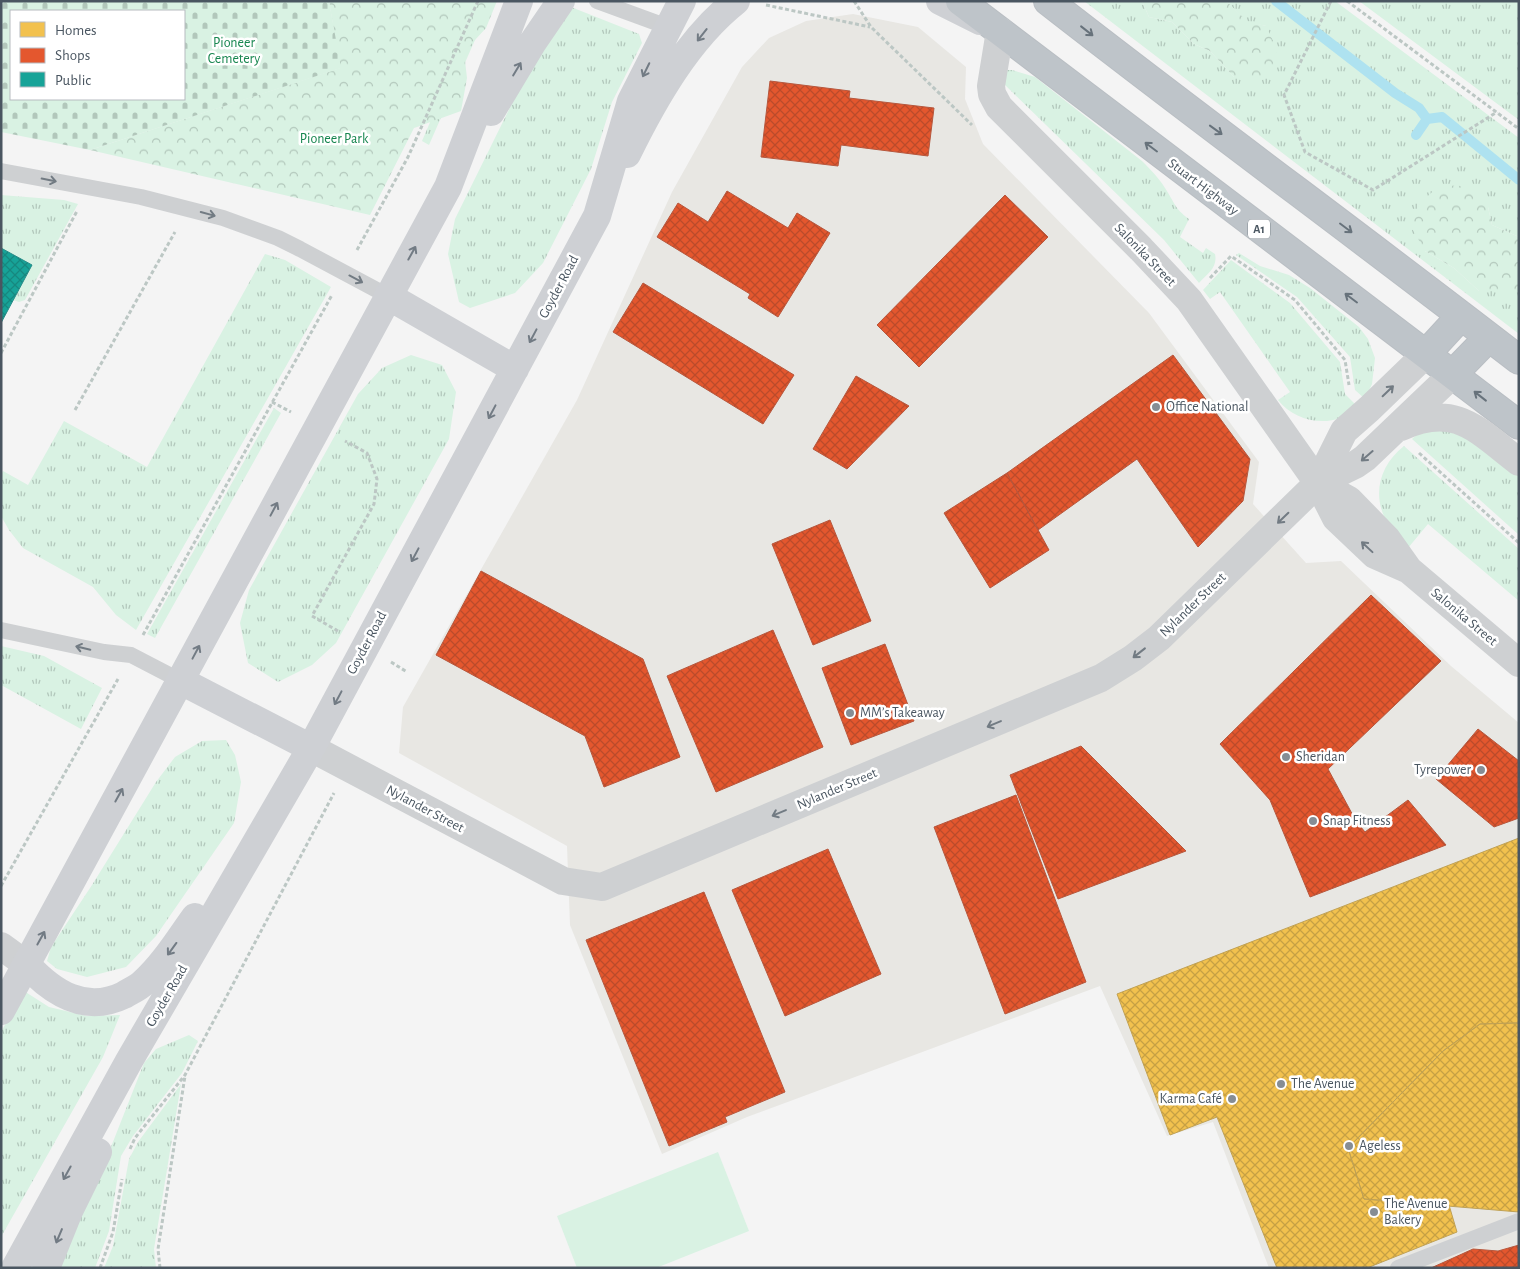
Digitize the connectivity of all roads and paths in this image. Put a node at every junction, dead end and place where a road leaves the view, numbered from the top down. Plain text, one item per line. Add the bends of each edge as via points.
1 (478, 1) edge
2 (518, 1) edge
3 (561, 1) edge
4 (597, 1) edge
5 (682, 1) edge
6 (736, 1) edge
7 (764, 1) edge
8 (940, 1) edge
9 (960, 1) edge
10 (1048, 1) edge
11 (1331, 1) edge
12 (1347, 1) edge
13 (668, 27) junction
14 (871, 27) dead end
15 (1000, 31) junction
16 (1497, 112) junction
17 (1519, 129) edge
18 (1, 171) edge
19 (448, 187) junction
20 (89, 188) junction
21 (188, 208) junction
22 (597, 216) junction
23 (345, 272) junction
24 (388, 296) junction
25 (1189, 300) junction
26 (1461, 316) junction
27 (1488, 337) junction
28 (1, 353) edge
29 (1426, 354) junction
30 (1519, 360) edge
31 (515, 369) junction
32 (1453, 374) junction
33 (272, 402) junction
34 (1369, 409) junction
35 (75, 410) dead end
36 (298, 416) dead end
37 (1519, 426) edge
38 (1394, 430) junction
39 (341, 439) dead end
40 (1519, 462) edge
41 (1318, 484) junction
42 (1519, 543) edge
43 (1, 630) edge
44 (344, 635) dead end
45 (131, 655) junction
46 (384, 658) dead end
47 (1519, 663) edge
48 (407, 672) dead end
49 (181, 681) junction
50 (311, 748) junction
51 (336, 791) dead end
52 (283, 797) junction
53 (1, 886) edge
54 (1, 946) edge
55 (27, 965) junction
56 (1, 1011) edge
57 (129, 1061) junction
58 (185, 1075) junction
59 (128, 1151) dead end
60 (122, 1176) dead end
61 (1519, 1221) edge
62 (15, 1268) edge
63 (46, 1268) edge
64 (100, 1268) edge
65 (160, 1268) edge
66 (1398, 1268) edge

1 - 23 path via 408,157
2 - 19 street
19 -> 3 street via 506,86
4 - 13 lane
5 - 13 street, Goyder Road
6 -> 22 street via 705,30 667,83
7 - 14 path via 766,5
8 - 15 street
9 - 15 highway, Stuart Highway / A1
10 -> 26 highway
11 - 16 path via 1284,95 1305,152 1373,190
12 - 16 path
13 -> 22 street, Goyder Road via 631,101
15 - 25 street, Salonika Street via 991,86 999,108
29 -> 15 highway, Stuart Highway / A1
16 - 17 path
18 -> 20 lane
24 -> 19 street
20 - 21 lane
20 - 28 path
21 -> 23 lane via 278,238
21 - 35 path
22 -> 31 street, Goyder Road
23 -> 24 lane
23 - 33 path
24 - 31 street
49 -> 24 street
25 - 34 path via 1231,256 1295,300 1345,360 1350,392
25 - 41 street, Salonika Street
26 - 27 highway
26 - 29 highway
27 - 30 highway
27 - 32 highway, Nylander Street
29 - 32 highway, Stuart Highway / A1
34 -> 29 street, Nylander Street
31 -> 50 street, Goyder Road
37 -> 32 highway, Stuart Highway / A1
32 - 38 street, Nylander Street
33 - 36 path
33 - 45 path
34 - 41 street, Nylander Street via 1344,431
38 - 40 street via 1433,416 1460,419
38 -> 41 street, Nylander Street via 1356,465
38 - 42 path
39 - 44 path via 367,453 377,479 374,504 312,616
41 - 47 street, Salonika Street via 1349,500 1387,539 1409,570
41 -> 50 street, Nylander Street via 1160,638 1101,678 602,886 563,881
45 -> 43 lane
45 - 49 lane
45 - 53 path
46 - 48 path
49 - 50 street
55 -> 49 street
50 - 52 street, Goyder Road
51 - 58 path
52 -> 55 street via 159,966 142,984 112,1000 95,1003 61,994
52 - 57 street, Goyder Road
54 - 55 street
55 - 56 street
57 -> 62 street, Goyder Road
57 -> 63 street via 100,1148
58 - 59 path
58 - 65 path via 158,1249
60 - 64 path via 113,1232
61 - 66 lane

